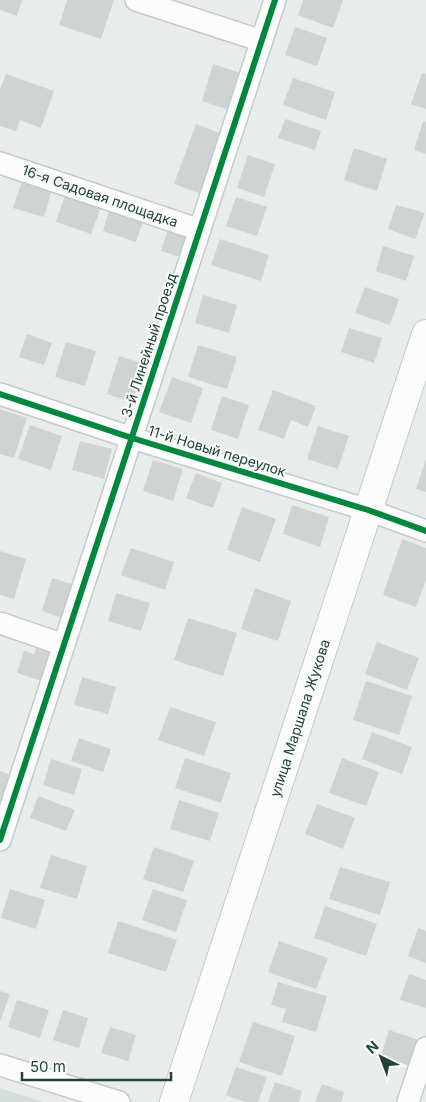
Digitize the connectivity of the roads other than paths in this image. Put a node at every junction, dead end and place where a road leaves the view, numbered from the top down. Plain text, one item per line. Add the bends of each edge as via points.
1 (136, 0) edge
2 (275, 0) edge
3 (262, 41) junction
4 (0, 162) edge
5 (200, 230) junction
6 (426, 334) edge
7 (0, 394) edge
8 (132, 438) junction
9 (368, 510) junction
10 (426, 531) edge
11 (0, 623) edge
12 (64, 645) junction
13 (1, 836) edge
14 (426, 1048) edge
15 (0, 1065) edge
16 (119, 1102) edge
17 (174, 1102) edge
18 (408, 1102) edge

1 - 3 street
2 - 3 street, 3-й Линейный проезд
3 - 5 street, 3-й Линейный проезд
4 - 5 street, 16-я Садовая площадка
5 - 8 street, 3-й Линейный проезд
6 - 9 main road, улица Маршала Жукова
7 - 8 street, 11-й Новый переулок
8 - 9 street, 11-й Новый переулок
8 - 12 street, 3-й Линейный проезд
9 - 10 street, 11-й Новый переулок
9 - 17 main road, улица Маршала Жукова
11 - 12 street
12 - 13 street, 3-й Линейный проезд
14 - 18 street
15 - 16 street

